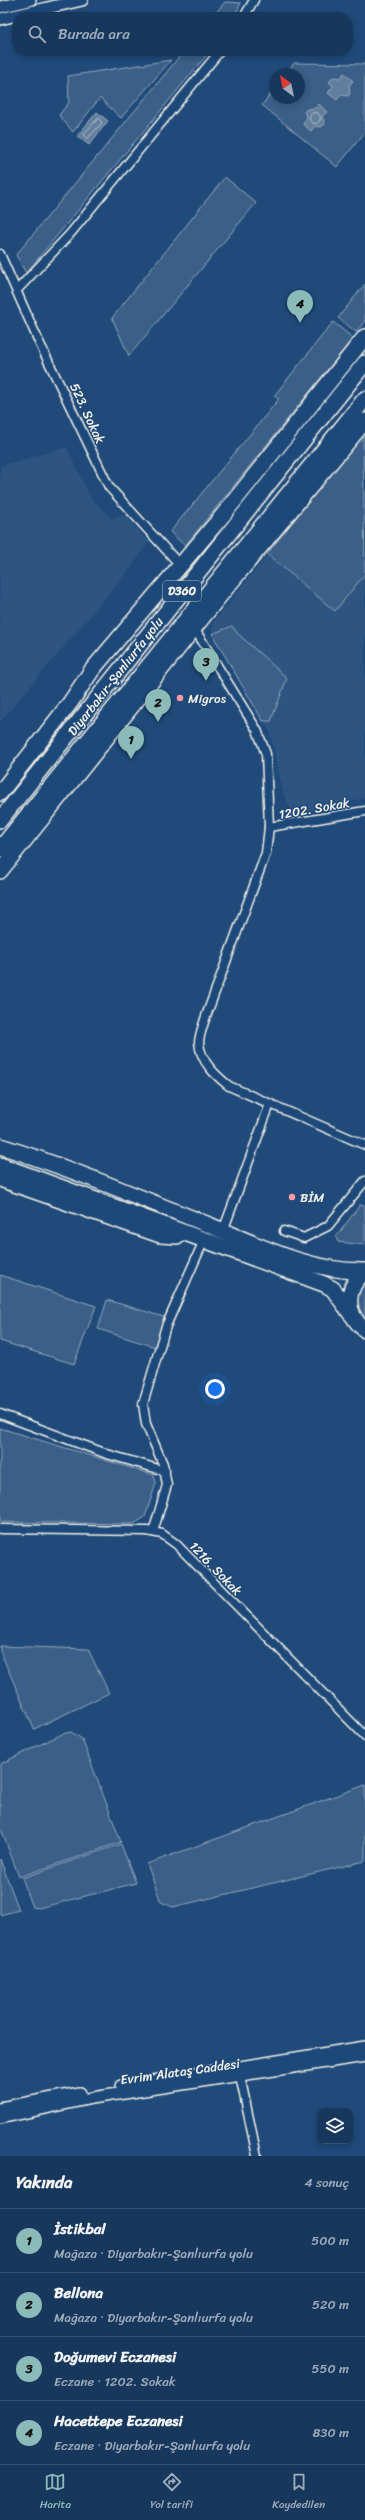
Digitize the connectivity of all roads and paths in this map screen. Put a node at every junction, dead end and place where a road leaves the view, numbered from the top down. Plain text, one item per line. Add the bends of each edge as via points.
1 (30, 0) edge
2 (82, 0) edge
3 (254, 0) edge
4 (0, 7) edge
5 (30, 12) edge
6 (247, 12) edge
7 (12, 16) edge
8 (0, 19) edge
9 (216, 56) edge
10 (0, 254) edge
11 (17, 290) junction
12 (365, 338) edge
13 (365, 346) edge
14 (365, 363) edge
15 (365, 399) edge
16 (362, 412) edge
17 (316, 422) junction
18 (180, 565) junction
19 (191, 580) junction
20 (191, 624) junction
21 (70, 703) junction
22 (0, 793) edge
23 (365, 811) edge
24 (0, 820) edge
25 (269, 827) junction
26 (0, 849) edge
27 (0, 871) edge
28 (270, 1104) junction
29 (365, 1144) edge
30 (0, 1146) edge
31 (0, 1165) edge
32 (0, 1179) edge
33 (365, 1181) edge
34 (223, 1231) junction
35 (284, 1231) dead end
36 (197, 1238) junction
37 (365, 1271) edge
38 (358, 1323) edge
39 (365, 1338) edge
40 (0, 1414) edge
41 (165, 1471) junction
42 (0, 1529) edge
43 (153, 1532) junction
44 (365, 1736) edge
45 (365, 2047) edge
46 (365, 2056) edge
47 (240, 2076) junction
48 (0, 2108) edge
49 (0, 2118) edge
50 (257, 2156) edge

1 - 4 main road
2 - 5 main road
3 - 6 street
7 - 8 main road
9 - 11 street via 70,234
10 - 11 street, 523. Sokak
11 - 18 street, 523. Sokak via 39,342 109,487
12 - 18 highway
13 - 17 highway
14 - 17 highway, Diyarbakır-Şanlıurfa yolu / D360
15 - 16 highway
16 - 20 highway
17 - 19 highway, Diyarbakır-Şanlıurfa yolu / D360
18 - 21 highway via 92,670
19 - 21 highway
19 - 24 highway, Diyarbakır-Şanlıurfa yolu / D360
20 - 25 street, 1202. Sokak via 257,730 266,754
20 - 26 highway, Diyarbakır-Şanlıurfa yolu / D360 via 110,712
20 - 27 highway via 122,717
21 - 22 highway
23 - 25 street, 1202. Sokak
25 - 28 street via 266,853 205,1019 199,1042 205,1060 215,1076 229,1086
28 - 29 street
28 - 34 street
30 - 34 highway via 50,1161
31 - 36 highway
32 - 36 highway via 160,1235
33 - 35 street via 328,1226 304,1238
34 - 37 highway via 326,1269
36 - 38 highway via 324,1284 333,1289
36 - 41 street via 166,1326 143,1404 146,1424
37 - 38 highway via 353,1285 350,1294
38 - 39 main road
40 - 41 street via 107,1454
41 - 43 street via 167,1485
42 - 43 street, 1216. Sokak
43 - 44 street, 1216. Sokak via 162,1534 176,1544
45 - 48 main road, Evrim Alataş Caddesi via 154,2080
46 - 47 main road, Evrim Alataş Caddesi
47 - 49 main road, Evrim Alataş Caddesi via 92,2098
47 - 50 street

